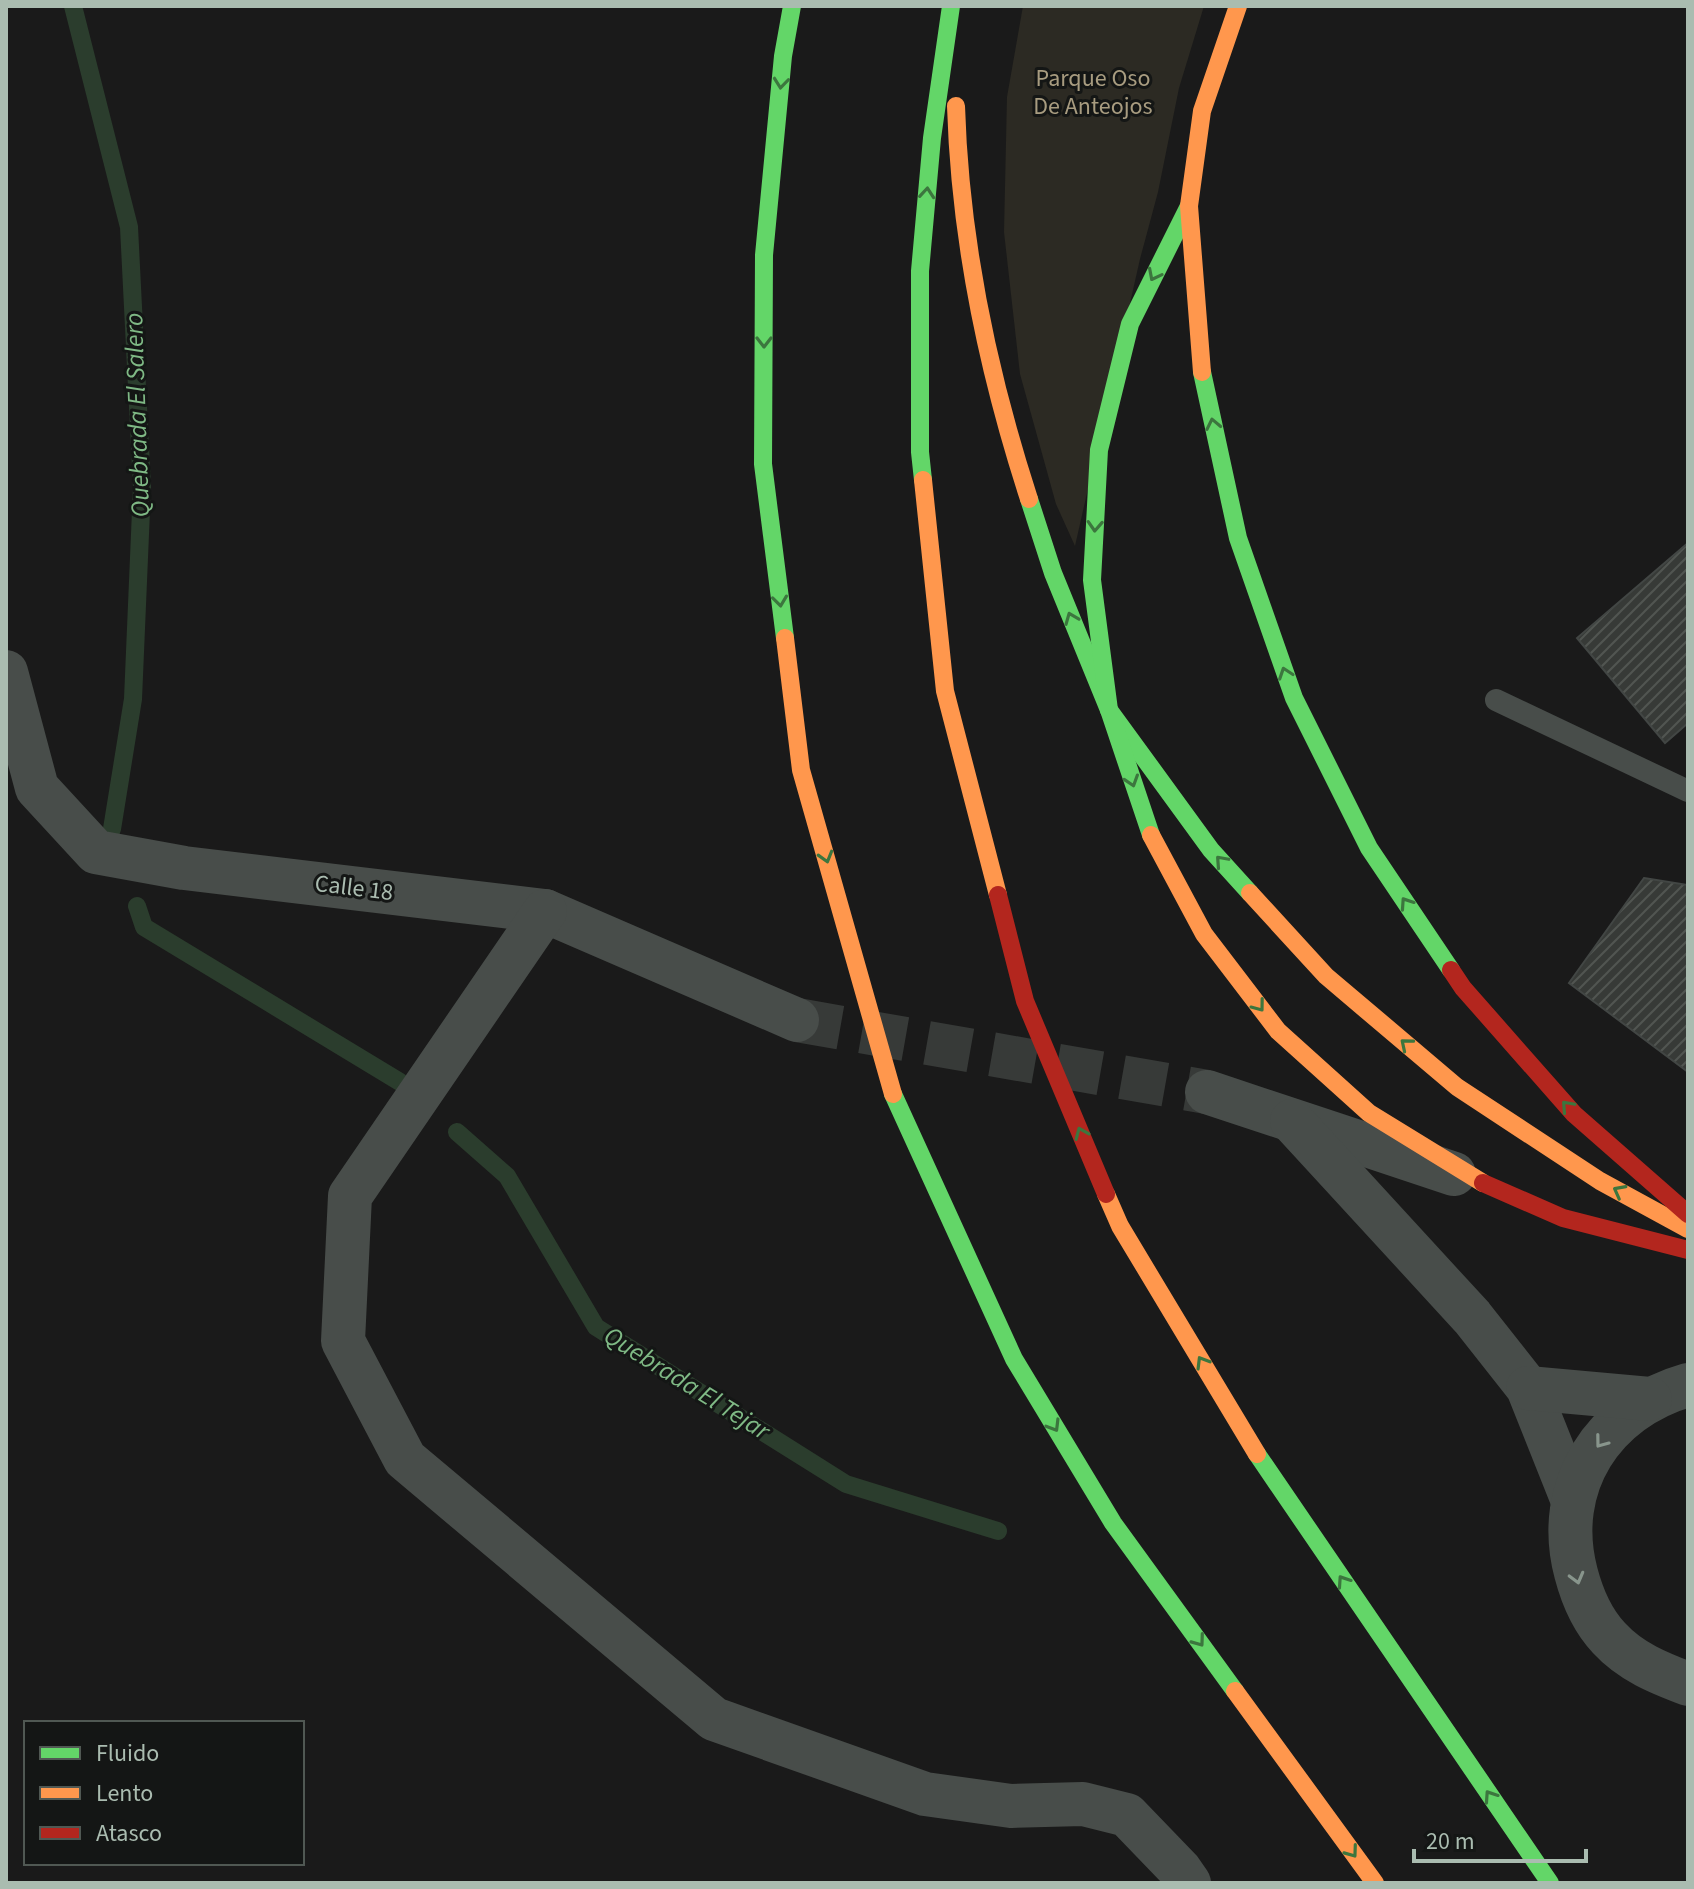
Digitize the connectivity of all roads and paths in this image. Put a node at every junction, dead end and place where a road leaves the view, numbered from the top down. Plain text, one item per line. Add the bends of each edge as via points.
1 (792, 6) edge
2 (952, 6) edge
3 (1238, 6) edge
4 (1189, 206) junction
5 (6, 672) edge
6 (1496, 700) dead end
7 (1109, 710) junction
8 (1688, 791) edge
9 (545, 911) junction
10 (797, 1020) tunnel mouth
11 (1207, 1092) tunnel mouth
12 (1292, 1121) junction
13 (1472, 1178) junction
14 (1688, 1214) edge
15 (1688, 1229) edge
16 (1688, 1250) edge
17 (1528, 1388) junction
18 (1669, 1392) edge
19 (1573, 1501) junction
20 (1688, 1684) edge
21 (1189, 1883) edge
22 (1375, 1883) edge
23 (1550, 1883) edge

1 -> 22 main road via 764,255 763,464 801,770 892,1092 1014,1359 1113,1523
7 -> 2 main road via 1053,573 1007,432 975,287 957,141
23 -> 2 main road via 1265,1467 1120,1226 1025,1001 945,691 920,452 920,271 932,138
3 - 4 main road via 1202,111
4 -> 7 main road via 1130,324 1099,450 1092,580
14 -> 4 main road via 1574,1114 1463,988 1369,848 1294,698 1238,538 1202,373
5 - 9 street, Calle 18 via 37,788 96,852 184,868
6 - 8 lane
7 -> 13 main road via 1146,826 1204,934 1278,1031 1369,1113
15 -> 7 main road via 1600,1181 1457,1087 1326,976 1211,850
9 - 10 street, Calle 18
9 - 21 street via 350,1196 343,1341 405,1459 714,1719 925,1794 1011,1806 1083,1804 1127,1815
11 - 12 street
12 - 13 street
12 - 17 street via 1472,1317
13 - 16 main road via 1563,1218
17 - 18 street
17 - 19 street
18 -> 19 street via 1615,1424 1584,1469
19 -> 20 street via 1570,1549 1582,1596 1608,1638 1646,1668

